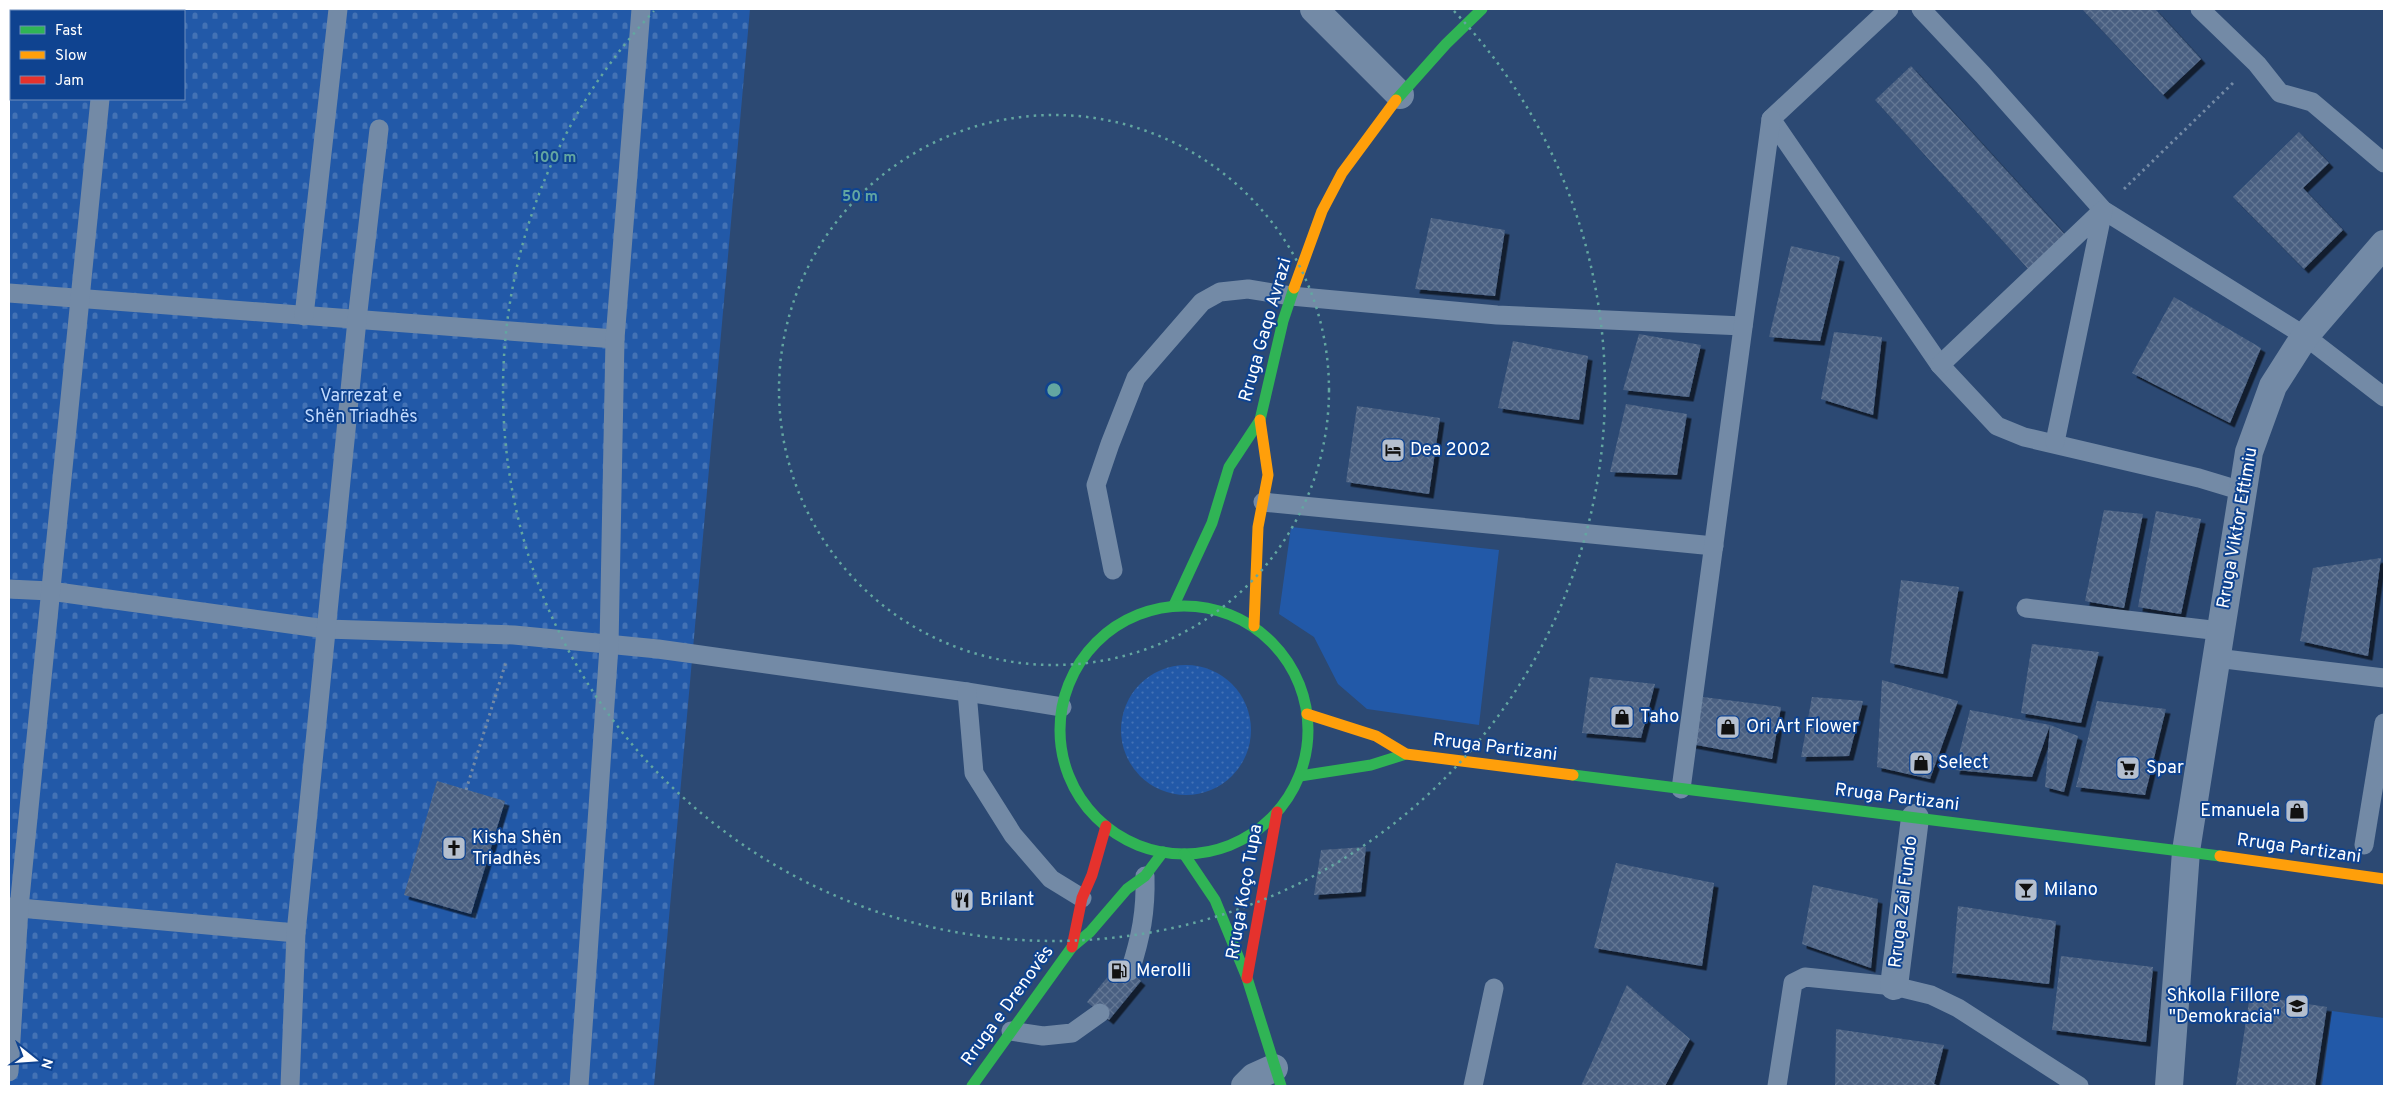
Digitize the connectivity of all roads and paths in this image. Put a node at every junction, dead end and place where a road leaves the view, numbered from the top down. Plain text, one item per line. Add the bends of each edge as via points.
1 (338, 9) edge
2 (642, 9) edge
3 (1314, 9) edge
4 (1482, 9) edge
5 (1888, 9) edge
6 (1921, 9) edge
7 (2200, 9) edge
8 (2257, 64) junction
9 (1400, 96) junction
10 (100, 100) edge
11 (1771, 119) junction
12 (379, 129) dead end
13 (2384, 163) edge
14 (2103, 210) junction
15 (2384, 244) edge
16 (9, 293) edge
17 (1291, 296) junction
18 (80, 299) junction
19 (304, 316) junction
20 (357, 320) junction
21 (1743, 326) junction
22 (2304, 336) junction
23 (615, 339) junction
24 (1940, 365) junction
25 (2384, 397) edge
26 (1260, 420) junction
27 (2055, 442) junction
28 (2242, 491) junction
29 (1263, 502) junction
30 (1714, 546) junction
31 (1113, 570) dead end
32 (9, 589) edge
33 (50, 591) junction
34 (1174, 605) junction
35 (2026, 608) dead end
36 (1254, 626) junction
37 (326, 628) junction
38 (2220, 631) junction
39 (514, 636) junction
40 (609, 646) junction
41 (2216, 658) junction
42 (2384, 678) edge
43 (967, 692) junction
44 (1062, 707) junction
45 (1307, 714) junction
46 (2384, 723) edge
47 (1406, 754) junction
48 (1300, 776) junction
49 (1682, 789) junction
50 (466, 790) dead end
51 (1277, 812) junction
52 (1915, 818) junction
53 (1106, 826) junction
54 (2364, 845) dead end
55 (2186, 851) junction
56 (1163, 852) junction
57 (1184, 854) junction
58 (1145, 876) junction
59 (2384, 879) edge
60 (1082, 898) junction
61 (14, 908) edge
62 (296, 933) junction
63 (1072, 947) junction
64 (1130, 972) dead end
65 (1247, 978) junction
66 (1894, 986) junction
67 (1494, 988) dead end
68 (1100, 1013) dead end
69 (1011, 1031) junction
70 (9, 1072) edge
71 (1278, 1077) edge
72 (290, 1086) edge
73 (579, 1086) edge
74 (972, 1086) edge
75 (1245, 1086) edge
76 (1473, 1086) edge
77 (1777, 1086) edge
78 (2079, 1086) edge
79 (2168, 1086) edge

1 - 19 lane
2 - 23 lane
3 - 9 street
4 - 9 main road, Rruga Gaqo Avrazi
5 - 11 lane
6 - 14 lane
7 - 8 lane
8 - 13 lane via 2280,93 2312,102
8 - 14 path via 2237,79
9 - 17 main road, Rruga Gaqo Avrazi via 1342,173 1322,211
10 - 18 lane
11 - 21 lane
11 - 24 lane
12 - 20 lane
14 - 22 lane
14 - 24 lane
14 - 27 lane
15 - 22 street, Rruga Viktor Eftimiu
16 - 18 lane
17 - 21 lane via 1497,315
17 - 26 main road, Rruga Gaqo Avrazi
17 - 31 lane via 1248,289 1220,292 1202,302 1136,378 1096,485
18 - 19 lane
18 - 33 lane
19 - 20 lane
20 - 23 lane
20 - 37 lane
21 - 30 lane
22 - 25 lane
22 - 28 street, Rruga Viktor Eftimiu via 2273,386 2250,452
23 - 40 lane
24 - 27 lane via 1997,426 2024,437
26 - 29 main road, Rruga Gaqo Avrazi via 1268,475
26 - 34 main road, Rruga Gaqo Avrazi via 1229,467 1212,523
27 - 28 lane
28 - 38 street, Rruga Viktor Eftimiu
29 - 30 lane
29 - 36 main road, Rruga Gaqo Avrazi via 1258,527
30 - 49 lane
32 - 33 lane
33 - 37 lane
33 - 61 lane
34 - 36 main road via 1216,609
34 - 44 main road via 1134,616 1098,640 1073,674
35 - 38 lane
36 - 45 main road via 1292,668 1303,693
37 - 39 lane
37 - 62 lane
38 - 41 street, Rruga Viktor Eftimiu
39 - 40 lane
39 - 50 path
40 - 43 lane via 658,649
40 - 73 lane
41 - 42 lane
41 - 55 street, Rruga Viktor Eftimiu
43 - 44 lane
43 - 60 lane via 974,773 1013,835 1051,879
44 - 53 main road via 1060,735 1069,776 1078,795
45 - 47 main road, Rruga Partizani via 1376,736
45 - 48 main road via 1306,756
46 - 54 lane
47 - 48 main road, Rruga Partizani via 1371,765
47 - 49 main road, Rruga Partizani
48 - 51 main road
49 - 52 main road, Rruga Partizani
51 - 57 main road via 1245,838 1226,847
51 - 65 main road, Rruga Koço Tupa
52 - 55 main road, Rruga Partizani
52 - 66 street, Rruga Zai Fundo
53 - 56 main road via 1136,844
53 - 60 main road, Rruga e Drenovës
55 - 59 main road, Rruga Partizani
55 - 79 street, Rruga Viktor Eftimiu
56 - 57 main road
56 - 58 main road, Rruga e Drenovës
57 - 65 main road, Rruga Koço Tupa via 1215,900
58 - 63 main road, Rruga e Drenovës via 1127,889 1090,932
58 - 64 lane via 1146,908
60 - 63 main road, Rruga e Drenovës
61 - 62 lane
61 - 70 lane
62 - 72 lane
63 - 69 main road, Rruga e Drenovës
65 - 71 main road, Rruga Koço Tupa
66 - 77 lane via 1805,977 1793,983
66 - 78 lane via 1931,994 1958,1008
67 - 76 lane
68 - 69 lane via 1072,1033 1042,1036
69 - 74 main road, Rruga e Drenovës
71 - 75 street via 1254,1077

